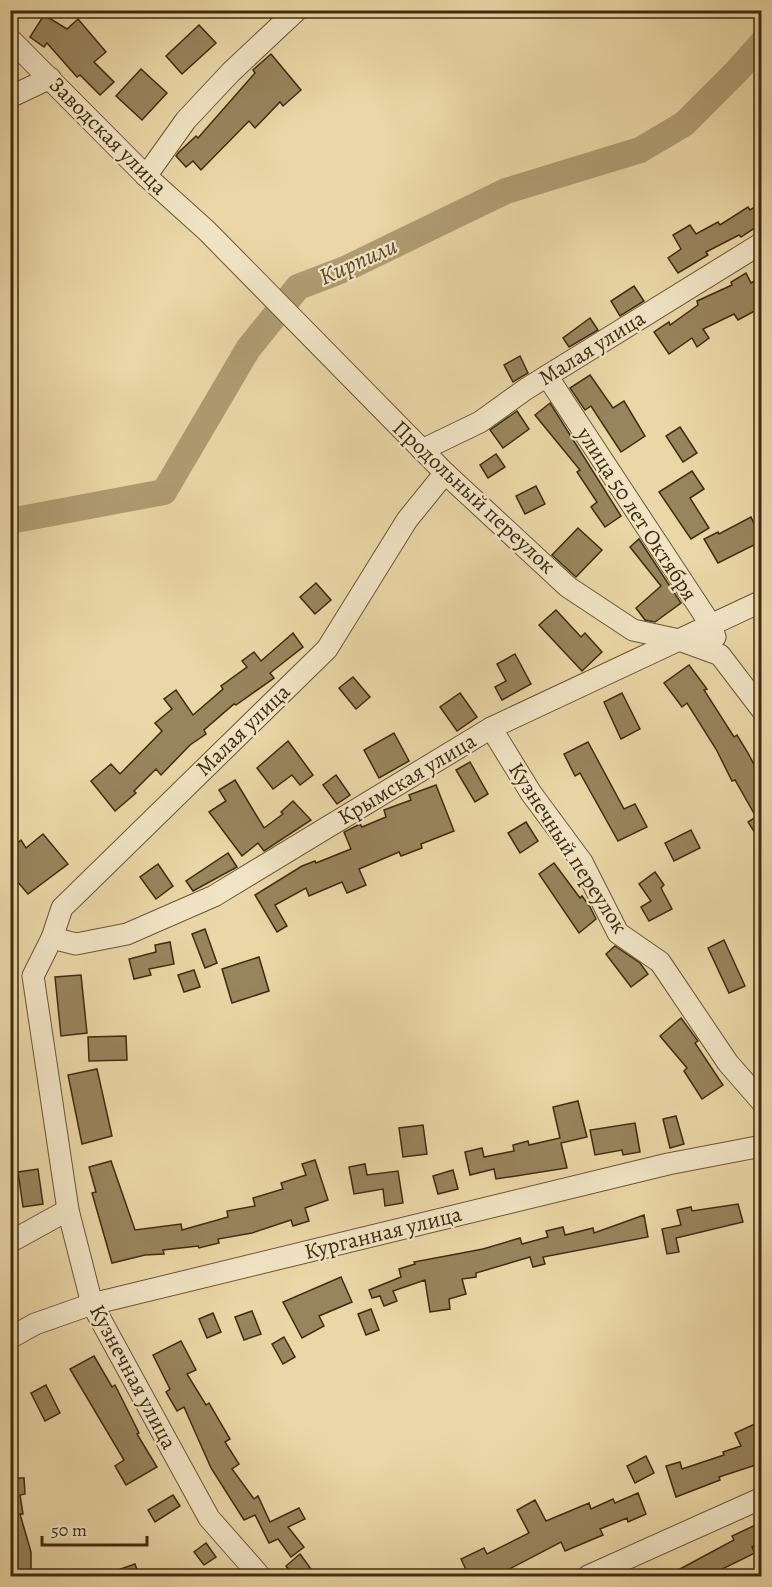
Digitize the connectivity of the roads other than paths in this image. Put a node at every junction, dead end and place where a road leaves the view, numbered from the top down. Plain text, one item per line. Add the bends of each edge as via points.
1 (297, 10) edge
2 (10, 39) edge
3 (50, 78) junction
4 (10, 97) edge
5 (146, 176) junction
6 (762, 243) edge
7 (292, 318) joint
8 (547, 376) junction
9 (422, 450) junction
10 (445, 473) junction
11 (762, 601) edge
12 (711, 625) junction
13 (679, 640) junction
14 (720, 655) junction
15 (762, 710) edge
16 (491, 728) junction
17 (52, 938) junction
18 (33, 976) joint
19 (762, 1102) edge
20 (762, 1146) edge
21 (68, 1210) junction
22 (10, 1242) edge
23 (92, 1304) junction
24 (10, 1338) edge
25 (762, 1498) edge
26 (260, 1576) edge
27 (588, 1576) edge

1 - 5 street via 186,120
2 - 3 street, Заводская улица
3 - 4 street
3 - 5 street, Заводская улица
5 - 7 street, Заводская улица via 207,231
6 - 8 street, Малая улица
7 - 9 street, Продольный переулок
8 - 9 street, Малая улица via 480,422
8 - 12 street, улица 50 лет Октября
9 - 10 street, Продольный переулок
10 - 13 street, Продольный переулок via 568,587 633,630
10 - 17 street, Малая улица via 407,520 327,649 62,908
11 - 12 street, Крымская улица
12 - 13 street, Крымская улица
12 - 14 street, улица 50 лет Октября
13 - 14 street
13 - 16 street, Крымская улица
14 - 15 street, улица 50 лет Октября
16 - 17 street, Крымская улица via 214,896 127,934 76,944
16 - 19 street, Кузнечный переулок via 531,793 582,862 618,933 660,962 728,1063
17 - 18 street, Малая улица
18 - 21 street, Кузнечная улица
20 - 23 street, Курганная улица via 656,1166
21 - 22 street
21 - 23 street, Кузнечная улица
23 - 24 street, Курганная улица via 34,1324
23 - 26 street, Кузнечная улица via 209,1518
25 - 27 street

